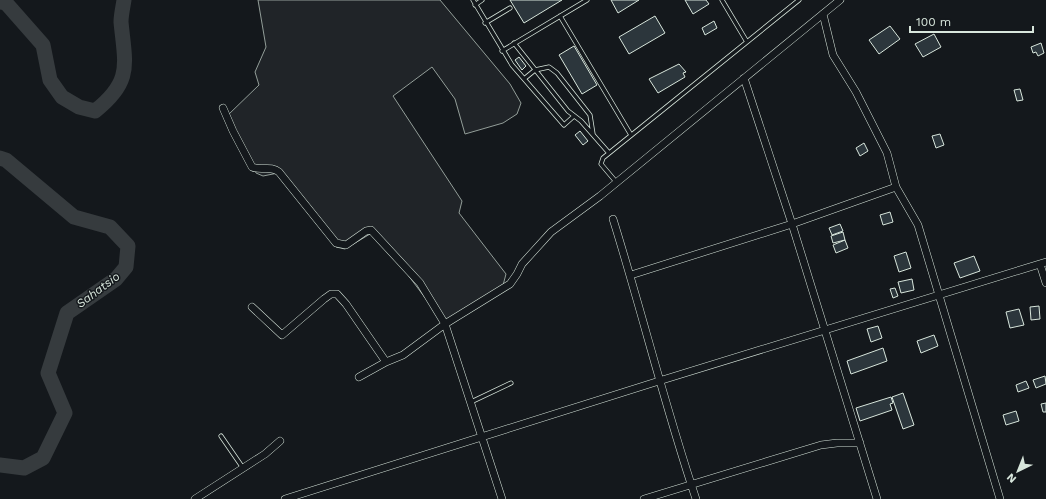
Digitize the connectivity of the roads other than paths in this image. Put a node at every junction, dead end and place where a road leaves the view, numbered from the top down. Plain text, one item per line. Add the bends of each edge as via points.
1 (473, 0) edge
2 (482, 0) edge
3 (587, 0) edge
4 (722, 0) edge
5 (799, 0) edge
6 (840, 0) edge
7 (794, 2) edge
8 (475, 5) junction
9 (510, 8) dead end
10 (823, 14) junction
11 (560, 16) junction
12 (485, 23) junction
13 (747, 42) junction
14 (514, 43) junction
15 (502, 50) junction
16 (535, 70) junction
17 (744, 78) junction
18 (524, 79) junction
19 (223, 108) dead end
20 (574, 116) junction
21 (593, 135) junction
22 (632, 135) junction
23 (609, 153) junction
24 (617, 182) junction
25 (896, 187) junction
26 (613, 218) dead end
27 (792, 224) junction
28 (1043, 263) edge
29 (630, 275) junction
30 (1046, 283) edge
31 (940, 296) junction
32 (252, 307) dead end
33 (445, 324) junction
34 (824, 332) junction
35 (386, 362) junction
36 (359, 377) dead end
37 (659, 381) junction
38 (511, 383) dead end
39 (471, 402) junction
40 (221, 436) dead end
41 (482, 436) junction
42 (280, 441) dead end
43 (860, 443) junction
44 (244, 468) junction
45 (692, 486) junction
46 (304, 496) edge
47 (195, 499) edge
48 (285, 499) edge
49 (502, 499) edge
50 (644, 499) edge
51 (696, 499) edge
52 (877, 499) edge
53 (1000, 499) edge

1 - 8 lane
2 - 8 lane
3 - 11 lane
4 - 13 lane
5 - 7 lane
6 - 10 street
7 - 13 lane
8 - 12 lane
9 - 12 lane
10 - 17 street
10 - 25 street via 833,55 856,92 887,153
11 - 14 lane
11 - 22 lane
12 - 15 lane
13 - 22 lane
14 - 15 lane
14 - 16 lane
15 - 18 lane
16 - 18 lane
16 - 20 lane
16 - 21 lane via 549,66 557,73 590,115
17 - 24 street
17 - 27 street
18 - 20 lane via 564,125
19 - 33 street via 252,167 272,168 279,172 339,245 346,245 369,230 374,232 390,253 420,283
20 - 21 lane
21 - 23 lane
22 - 23 lane
23 - 24 lane via 601,164
24 - 33 street via 552,232 522,264 510,284
25 - 27 street
25 - 31 street via 918,225
26 - 29 street
27 - 29 street
27 - 34 street
28 - 30 street
28 - 31 street
29 - 37 street
31 - 34 street
31 - 53 street
32 - 35 street via 282,335 324,299 331,294 337,294
33 - 35 street via 403,355
33 - 39 street
34 - 37 street
34 - 43 street
35 - 36 street
37 - 41 street
37 - 45 street
38 - 39 lane
39 - 41 street
40 - 44 lane
41 - 46 street
41 - 49 street
42 - 44 street
43 - 45 street via 821,445
43 - 52 street
44 - 47 street
45 - 50 street
45 - 51 street
46 - 48 street

